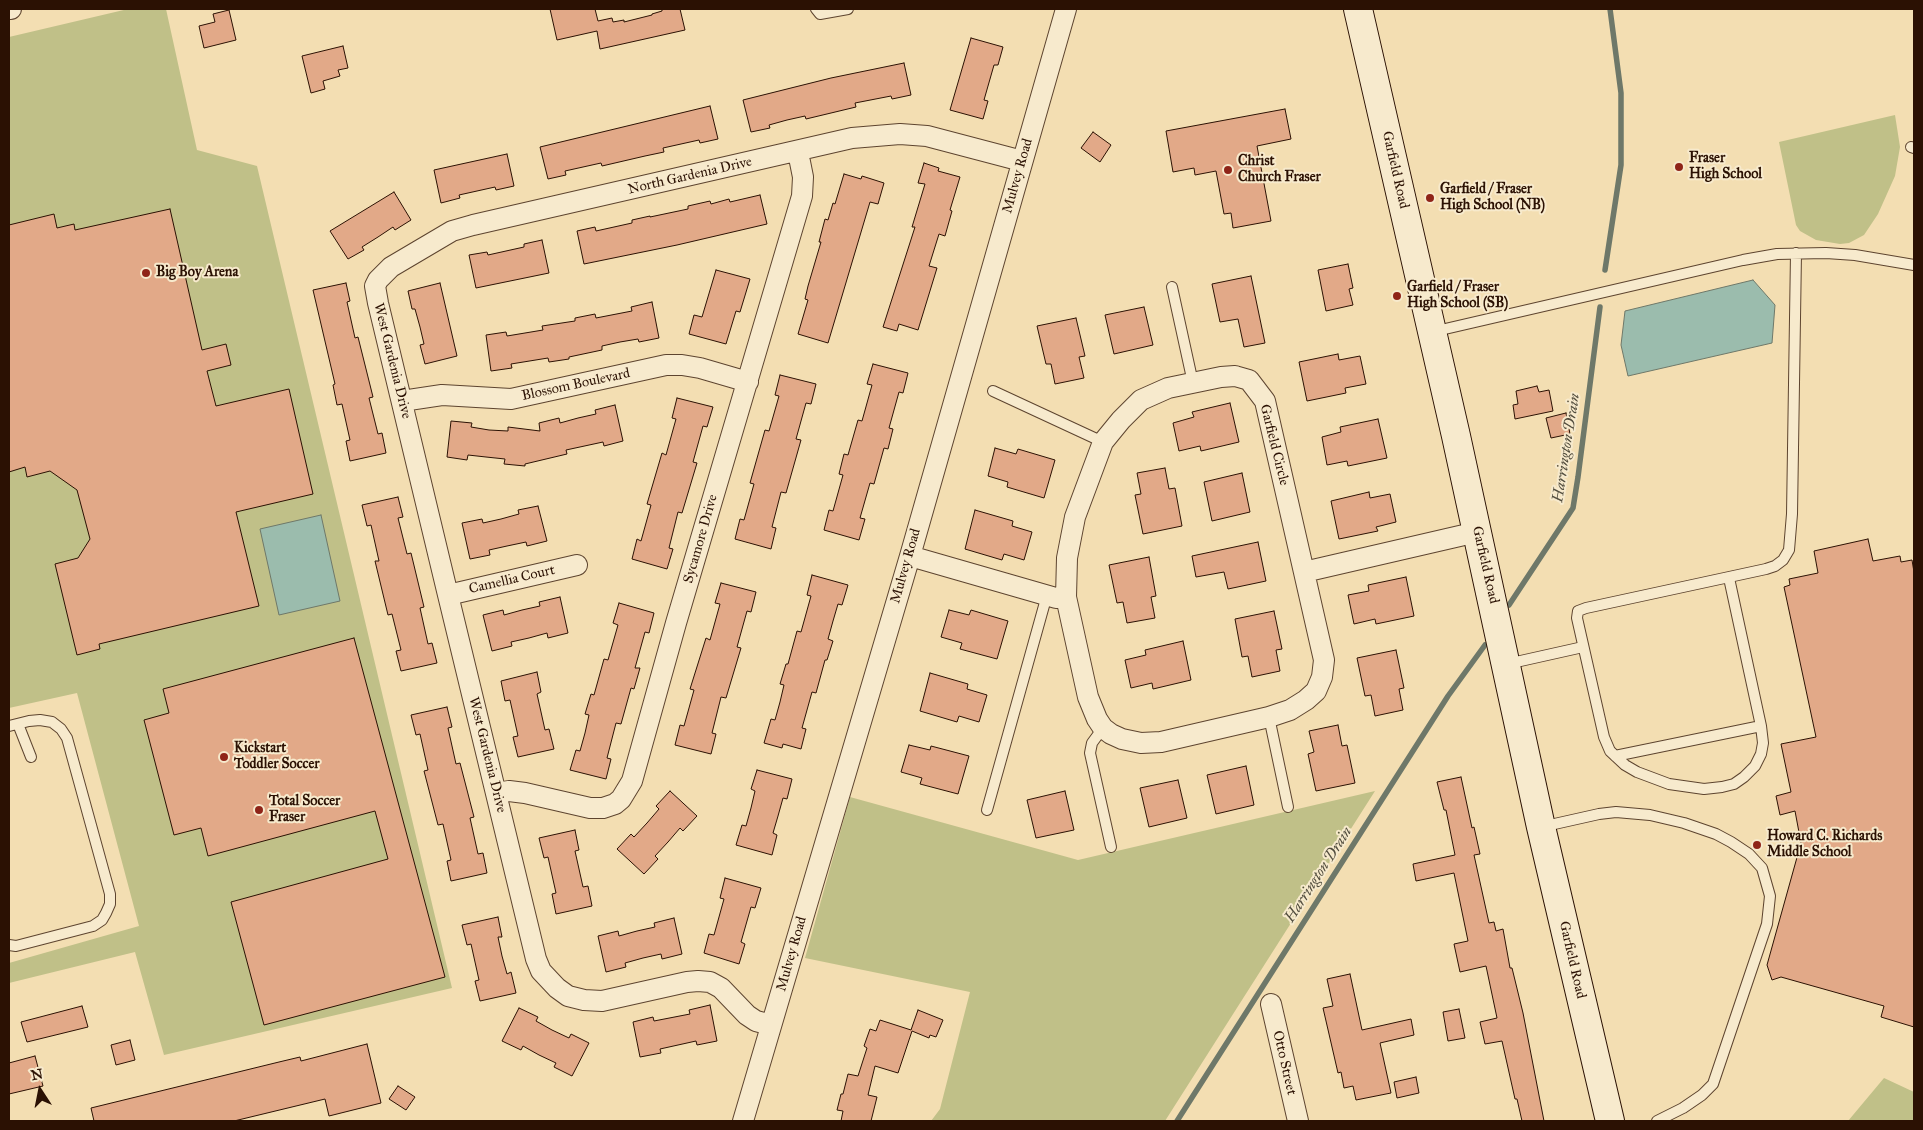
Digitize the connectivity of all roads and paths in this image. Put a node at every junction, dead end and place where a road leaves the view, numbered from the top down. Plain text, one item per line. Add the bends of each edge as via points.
1 (816, 9) edge
2 (848, 9) edge
3 (1066, 9) edge
4 (1358, 9) edge
5 (798, 152) junction
6 (1022, 161) junction
7 (1796, 253) junction
8 (1914, 265) edge
9 (375, 286) joint
10 (1172, 287) dead end
11 (1432, 332) junction
12 (748, 382) junction
13 (1193, 383) junction
14 (993, 392) dead end
15 (402, 401) junction
16 (1103, 442) junction
17 (1477, 532) junction
18 (910, 556) junction
19 (577, 564) dead end
20 (1304, 572) junction
21 (1729, 578) junction
22 (448, 595) junction
23 (1056, 596) junction
24 (1583, 647) junction
25 (1506, 664) junction
26 (1269, 717) junction
27 (13, 725) edge
28 (1761, 726) junction
29 (1103, 728) junction
30 (1615, 756) junction
31 (31, 757) dead end
32 (496, 793) junction
33 (1288, 807) dead end
34 (987, 810) dead end
35 (1541, 827) junction
36 (1111, 847) dead end
37 (9, 945) edge
38 (1271, 1004) dead end
39 (772, 1025) junction
40 (742, 1121) edge
41 (1298, 1121) edge
42 (1610, 1121) edge
43 (1657, 1121) edge

1 - 2 lane via 820,14
3 - 6 street, Mulvey Road
4 - 11 main road, Garfield Road
5 - 6 street, North Gardenia Drive via 852,138 900,134 927,136
5 - 9 street, North Gardenia Drive via 459,229 391,267
5 - 12 street, Sycamore Drive via 803,177 802,196
6 - 18 street, Mulvey Road
7 - 8 lane via 1855,255
7 - 11 lane via 1743,260
7 - 21 lane via 1789,550 1775,566
9 - 15 street, West Gardenia Drive
10 - 13 lane
11 - 17 main road, Garfield Road
12 - 15 street, Blossom Boulevard via 700,368 666,365 528,397 442,395
12 - 32 street, Sycamore Drive via 637,767 626,793 614,804 590,808 525,793
13 - 16 street, Garfield Circle via 1168,388 1141,400
13 - 20 street, Garfield Circle via 1228,377 1249,380 1265,401
14 - 16 lane
15 - 22 street, West Gardenia Drive
16 - 23 street, Garfield Circle via 1071,529
17 - 20 street
17 - 25 main road, Garfield Road
18 - 23 street
18 - 39 street, Mulvey Road
19 - 22 street, Camellia Court
20 - 26 street, Garfield Circle via 1324,660 1322,677 1316,691 1306,700
21 - 24 lane via 1586,608 1578,612 1577,618
21 - 28 lane
22 - 32 street, West Gardenia Drive
23 - 29 street, Garfield Circle via 1088,697
23 - 34 lane
24 - 25 lane
24 - 30 lane via 1599,720 1610,751
25 - 35 main road, Garfield Road
26 - 29 street, Garfield Circle via 1160,742 1122,739
26 - 33 lane
27 - 31 lane
27 - 37 lane via 40,720 52,722 67,738 110,899 102,920 93,926 16,946
28 - 30 lane
28 - 30 lane via 1763,743 1755,766 1734,784 1722,787 1704,789 1668,784 1637,772
29 - 36 lane via 1092,743 1090,753
32 - 39 street, West Gardenia Drive via 536,959 541,971 557,988 568,996 602,1001 687,982 710,982 747,1016
35 - 42 main road, Garfield Road
35 - 43 lane via 1616,812 1650,815 1700,828 1731,842 1749,854 1765,875 1770,896 1767,924 1713,1084 1684,1108
38 - 41 street, Otto Street
39 - 40 street, Mulvey Road

